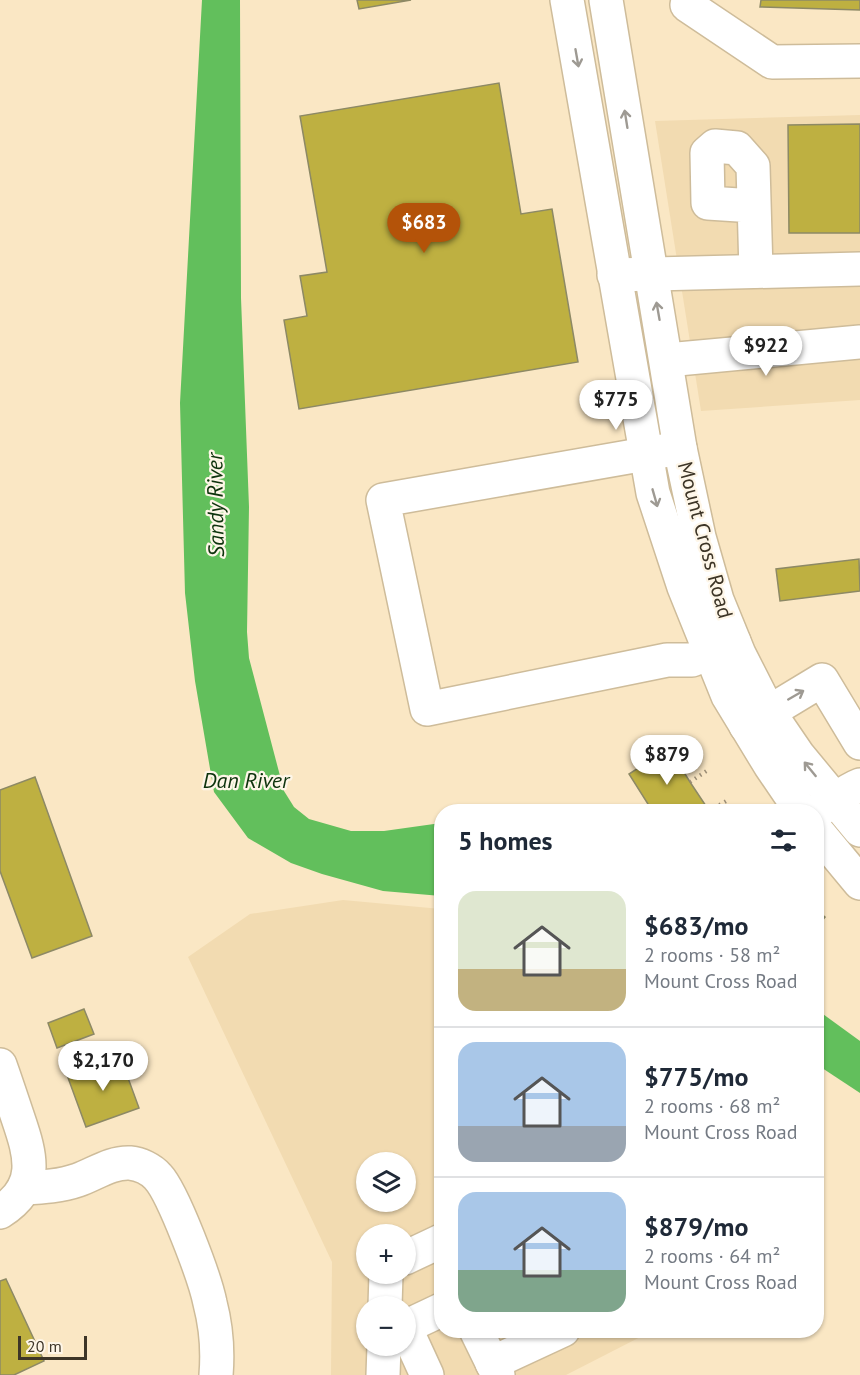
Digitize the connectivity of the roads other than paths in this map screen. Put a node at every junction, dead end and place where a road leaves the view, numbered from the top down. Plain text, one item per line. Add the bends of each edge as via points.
1 (567, 0) edge
2 (606, 0) edge
3 (687, 0) edge
4 (860, 61) edge
5 (754, 206) dead end
6 (860, 269) edge
7 (756, 271) junction
8 (651, 273) junction
9 (614, 275) junction
10 (860, 342) edge
11 (667, 360) junction
12 (680, 448) junction
13 (646, 454) junction
14 (722, 647) junction
15 (757, 718) junction
16 (860, 743) edge
17 (837, 800) edge
18 (798, 804) edge
19 (860, 830) edge
20 (824, 838) edge
21 (855, 870) edge
22 (0, 1065) edge
23 (24, 1188) junction
24 (0, 1212) edge
25 (434, 1244) edge
26 (416, 1252) edge
27 (434, 1313) edge
28 (416, 1322) edge
29 (480, 1338) edge
30 (549, 1338) edge
31 (416, 1351) edge
32 (384, 1356) edge
33 (495, 1369) edge
34 (216, 1375) edge
35 (384, 1375) edge
36 (427, 1375) edge

1 -> 9 main road, Mount Cross Road
8 -> 2 main road, Mount Cross Road
3 - 4 main road via 687,5 772,62
5 - 7 main road
6 - 7 main road
7 - 8 main road
8 - 9 main road
11 -> 8 main road, Mount Cross Road
9 - 13 main road, Mount Cross Road
10 - 11 main road
11 - 12 main road, Mount Cross Road
12 - 13 main road
12 - 14 main road, Mount Cross Road via 717,600
13 -> 14 main road, Mount Cross Road via 653,493 684,586
13 - 14 main road via 383,500 427,709 667,660 692,660
14 - 15 main road, Mount Cross Road via 728,696
15 -> 16 main road via 822,680
17 -> 15 main road, Mount Cross Road via 798,755
15 - 18 main road, Mount Cross Road
17 - 19 main road, Mount Cross Road
20 - 21 main road
22 - 23 main road via 29,1151 30,1169
23 - 24 main road
23 - 34 main road via 77,1180 116,1164 146,1167 158,1177 192,1249 210,1302 216,1337
25 - 26 main road
27 - 28 main road
29 - 33 main road
30 - 33 main road
31 - 36 main road
32 - 35 main road

